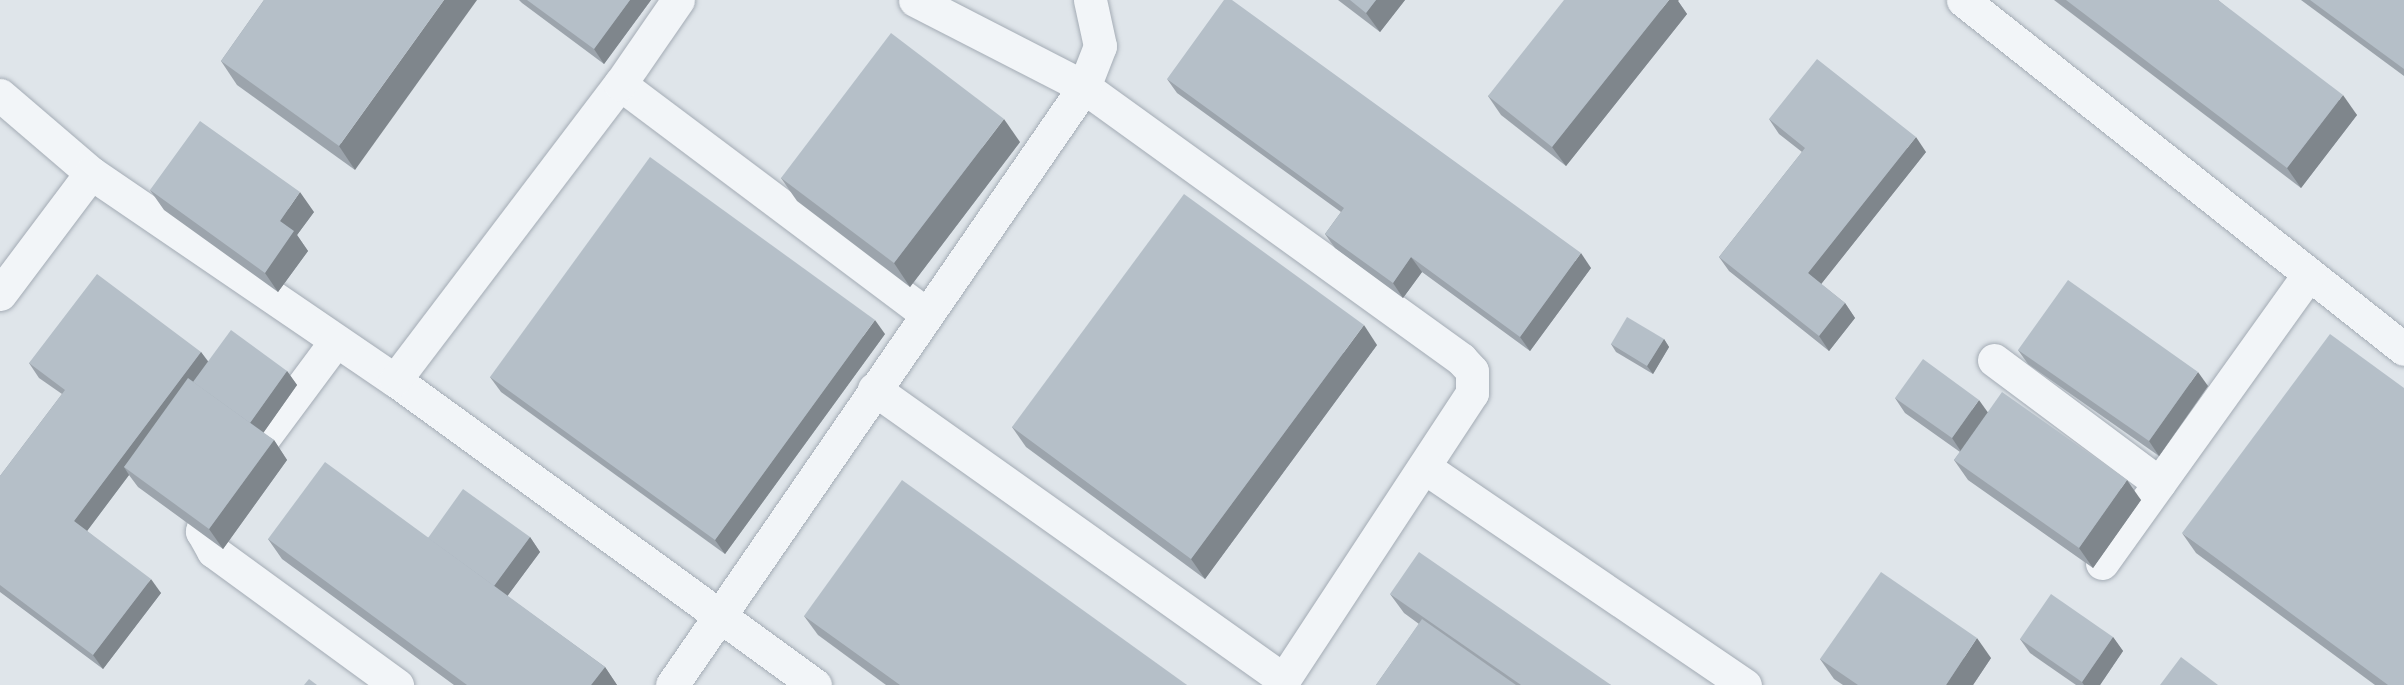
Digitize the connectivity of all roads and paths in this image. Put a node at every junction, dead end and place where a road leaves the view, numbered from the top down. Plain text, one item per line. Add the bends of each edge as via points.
1 (678, 0) edge
2 (915, 0) edge
3 (1090, 0) edge
4 (1963, 0) edge
5 (620, 84) junction
6 (1084, 87) junction
7 (0, 95) edge
8 (91, 173) junction
9 (2308, 274) junction
10 (0, 294) edge
11 (926, 314) junction
12 (335, 342) junction
13 (2404, 349) edge
14 (1994, 360) dead end
15 (394, 380) junction
16 (874, 389) junction
17 (1424, 466) junction
18 (2159, 483) junction
19 (2102, 563) dead end
20 (720, 616) junction
21 (1282, 682) edge
22 (397, 685) edge
23 (672, 685) edge
24 (815, 685) edge
25 (1745, 685) edge

1 - 5 lane
2 - 6 lane
3 - 6 lane via 1100,46
4 - 9 lane
5 - 11 lane
5 - 15 lane
6 - 11 lane
6 - 17 lane via 1467,364 1474,378 1472,393
7 - 8 lane
8 - 10 lane
8 - 12 lane
9 - 13 lane
9 - 18 lane
11 - 16 lane
12 - 15 lane
12 - 22 lane via 206,516 202,531 213,551
14 - 18 lane
15 - 20 lane
16 - 20 lane
16 - 21 lane
17 - 21 lane
17 - 25 lane
18 - 19 lane
20 - 23 lane
20 - 24 lane

